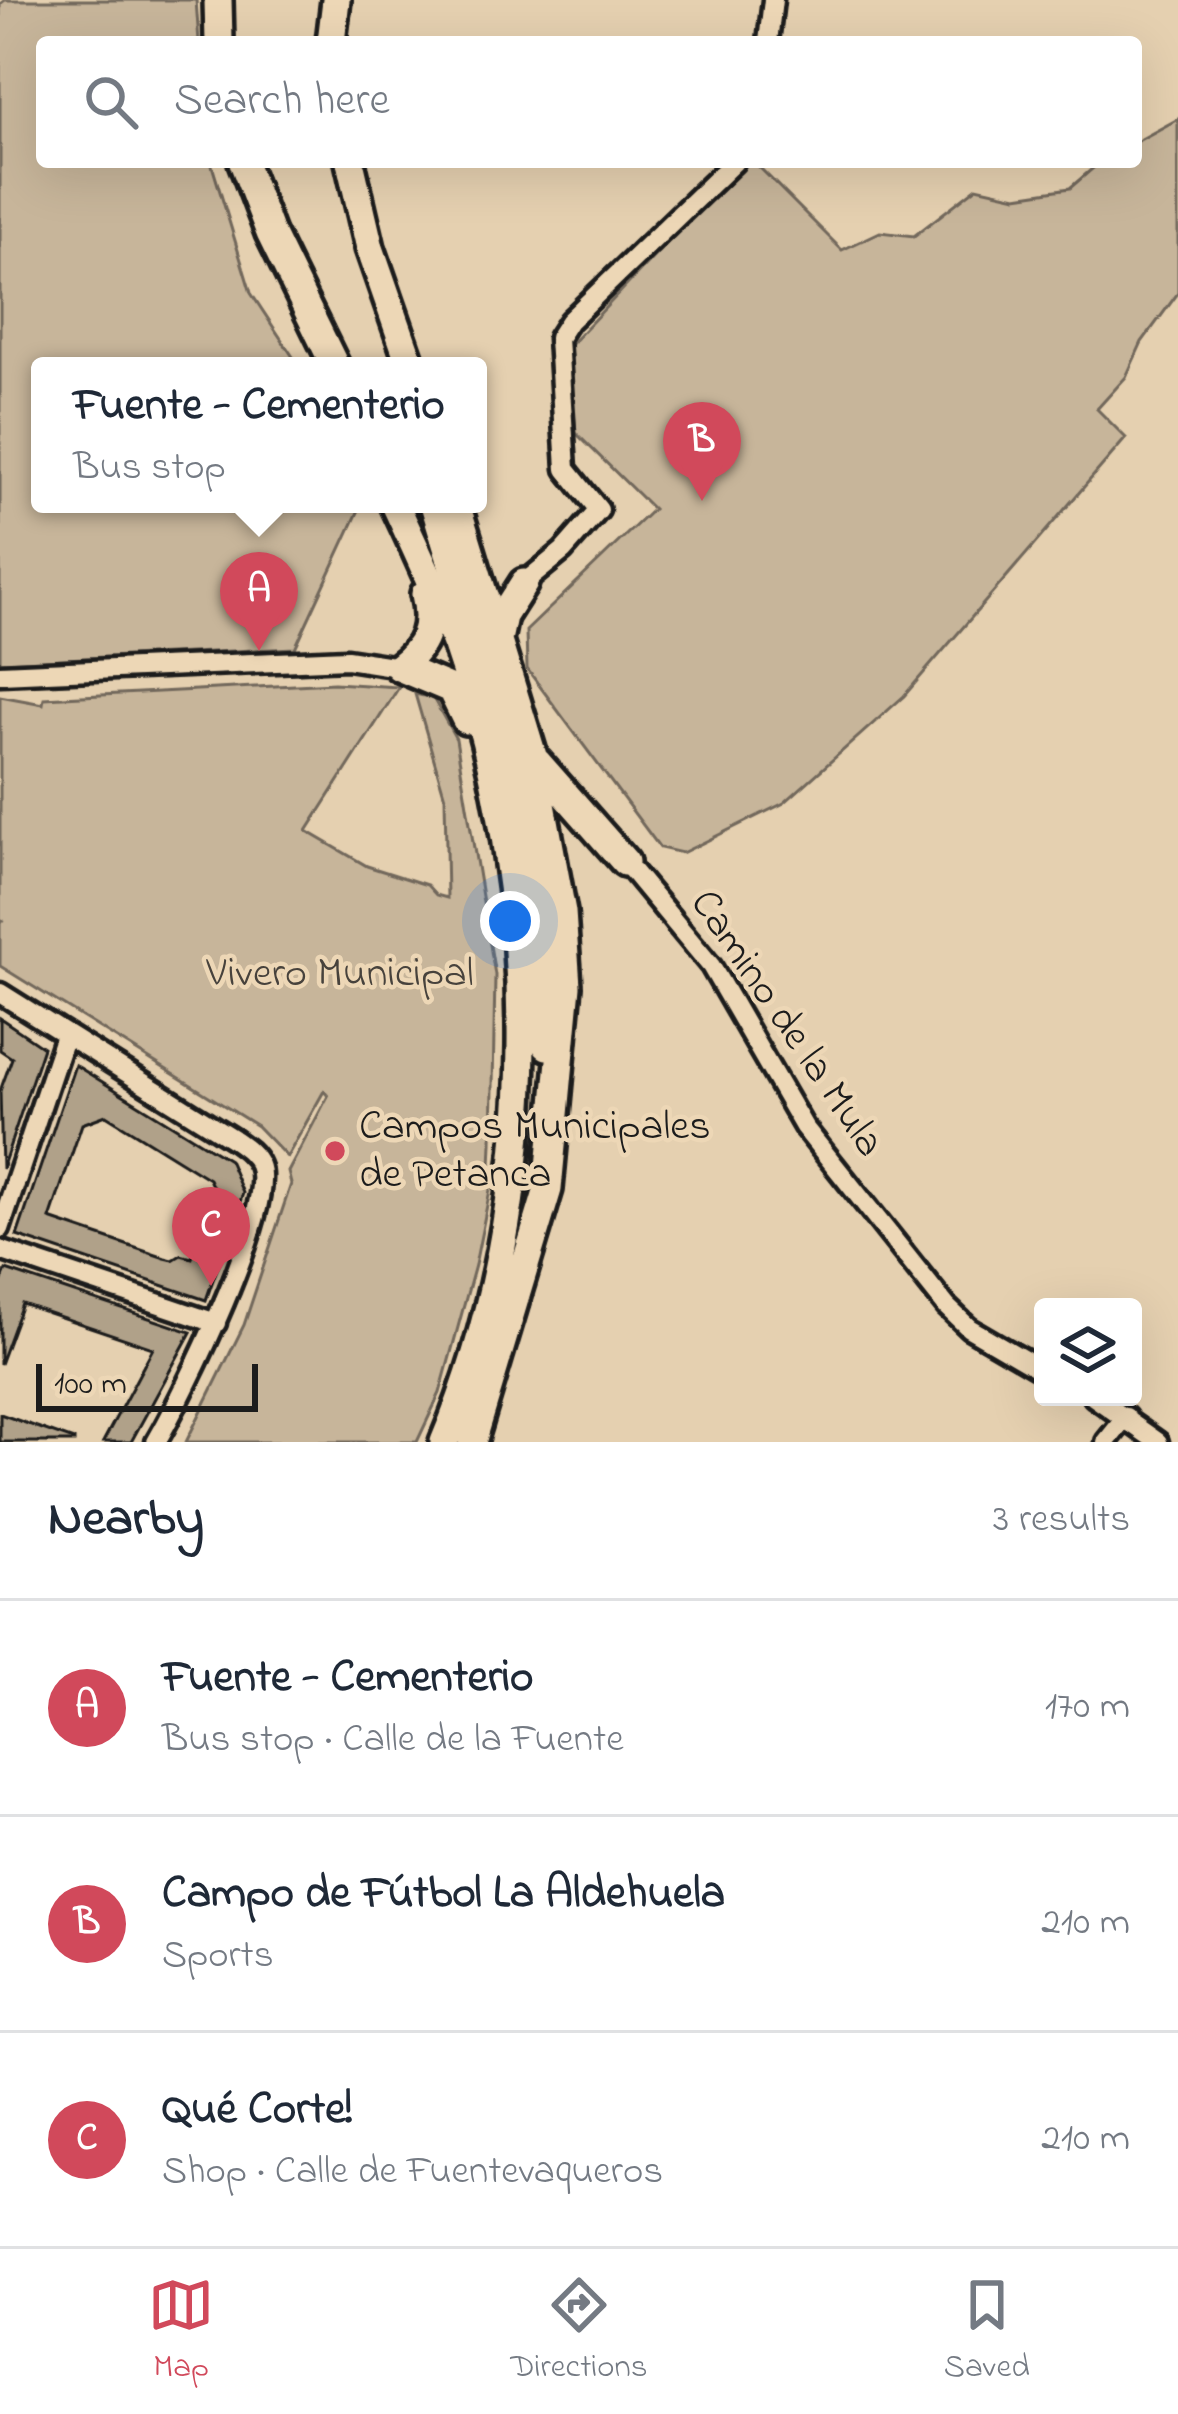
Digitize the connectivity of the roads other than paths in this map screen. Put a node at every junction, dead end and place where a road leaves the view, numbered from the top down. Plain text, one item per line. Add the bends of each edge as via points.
1 (218, 0) edge
2 (231, 0) edge
3 (340, 0) edge
4 (773, 0) edge
5 (219, 36) edge
6 (229, 36) edge
7 (332, 36) edge
8 (344, 36) edge
9 (769, 36) edge
10 (245, 168) edge
11 (336, 168) edge
12 (351, 168) edge
13 (728, 168) edge
14 (330, 357) edge
15 (388, 357) edge
16 (408, 357) edge
17 (399, 513) edge
18 (437, 513) edge
19 (459, 513) edge
20 (412, 540) junction
21 (476, 569) junction
22 (524, 583) junction
23 (497, 640) junction
24 (399, 667) junction
25 (0, 674) edge
26 (533, 756) junction
27 (498, 795) junction
28 (625, 862) junction
29 (562, 913) junction
30 (2, 996) edge
31 (65, 1035) junction
32 (0, 1228) edge
33 (0, 1250) edge
34 (527, 1260) junction
35 (216, 1323) junction
36 (1034, 1366) edge
37 (1108, 1406) edge
38 (1126, 1417) junction
39 (155, 1442) edge
40 (444, 1442) edge
41 (472, 1442) edge
42 (1106, 1442) edge
43 (1158, 1442) edge

1 - 5 highway
2 - 6 highway
3 - 7 highway
3 - 8 highway
4 - 9 street
10 - 14 highway
11 - 15 highway
12 - 16 highway
13 - 22 street via 558,338 566,469 598,510
17 - 20 highway
18 - 34 highway via 520,789 541,925 547,1052
19 - 21 highway
20 - 24 highway via 431,622
20 - 27 highway via 457,646
21 - 22 highway via 504,587
21 - 23 highway
22 - 23 highway
23 - 26 highway
24 - 25 street via 347,659
24 - 27 highway via 458,697
26 - 28 highway
26 - 29 highway
27 - 40 highway via 520,962 521,1076 512,1182 487,1309
28 - 29 highway via 585,841 568,847
28 - 36 street, Camino de la Mula via 712,966 804,1127 947,1307
29 - 34 highway via 567,986 559,1088 548,1189
30 - 31 street
31 - 32 street
31 - 35 street via 233,1138 260,1166 259,1201
33 - 35 street
34 - 41 highway
35 - 39 street
37 - 38 street
38 - 42 street
38 - 43 street

